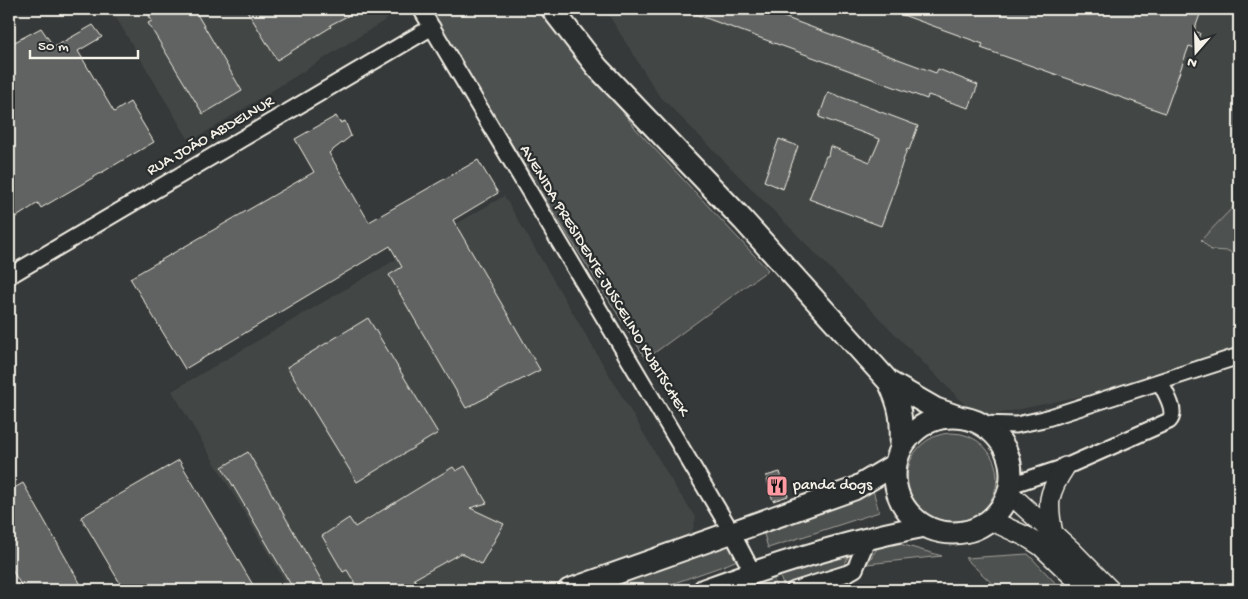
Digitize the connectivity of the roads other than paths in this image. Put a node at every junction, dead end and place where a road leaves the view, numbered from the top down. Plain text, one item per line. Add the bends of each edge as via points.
1 (421, 9) edge
2 (552, 9) edge
3 (432, 27) junction
4 (9, 276) edge
5 (1239, 356) edge
6 (890, 382) junction
7 (1160, 382) junction
8 (959, 417) junction
9 (980, 424) junction
10 (898, 456) junction
11 (1065, 467) junction
12 (1010, 488) junction
13 (990, 520) junction
14 (925, 526) junction
15 (732, 533) junction
16 (1053, 534) junction
17 (868, 538) junction
18 (752, 573) junction
19 (569, 590) edge
20 (704, 590) edge
21 (794, 590) edge
22 (1087, 590) edge
23 (1110, 590) edge

1 - 3 street, AVENIDA PRESIDENTE JUSCELINO KUBITSCHEK
2 - 6 main road via 597,67 743,220
3 - 4 street, RUA JOÃO ABDELNUR
3 - 15 street, AVENIDA PRESIDENTE JUSCELINO KUBITSCHEK
5 - 7 street
6 - 8 main road via 936,409
6 - 10 main road via 900,405 902,427
7 - 9 street via 1044,419 1016,425
7 - 11 street via 1173,410 1169,421
8 - 9 main road
8 - 10 main road via 942,418 926,424 912,434
9 - 12 main road via 994,434 1004,448 1010,464
10 - 14 main road via 895,482 900,500
10 - 15 main road via 854,490
11 - 12 street
11 - 16 street via 1048,502
12 - 13 main road
12 - 16 street
13 - 14 main road via 958,532 941,532
13 - 22 street via 1041,546
14 - 17 main road
15 - 18 street, AVENIDA PRESIDENTE JUSCELINO KUBITSCHEK
15 - 19 main road
16 - 23 street
17 - 18 main road
17 - 21 street via 855,569
18 - 20 main road

